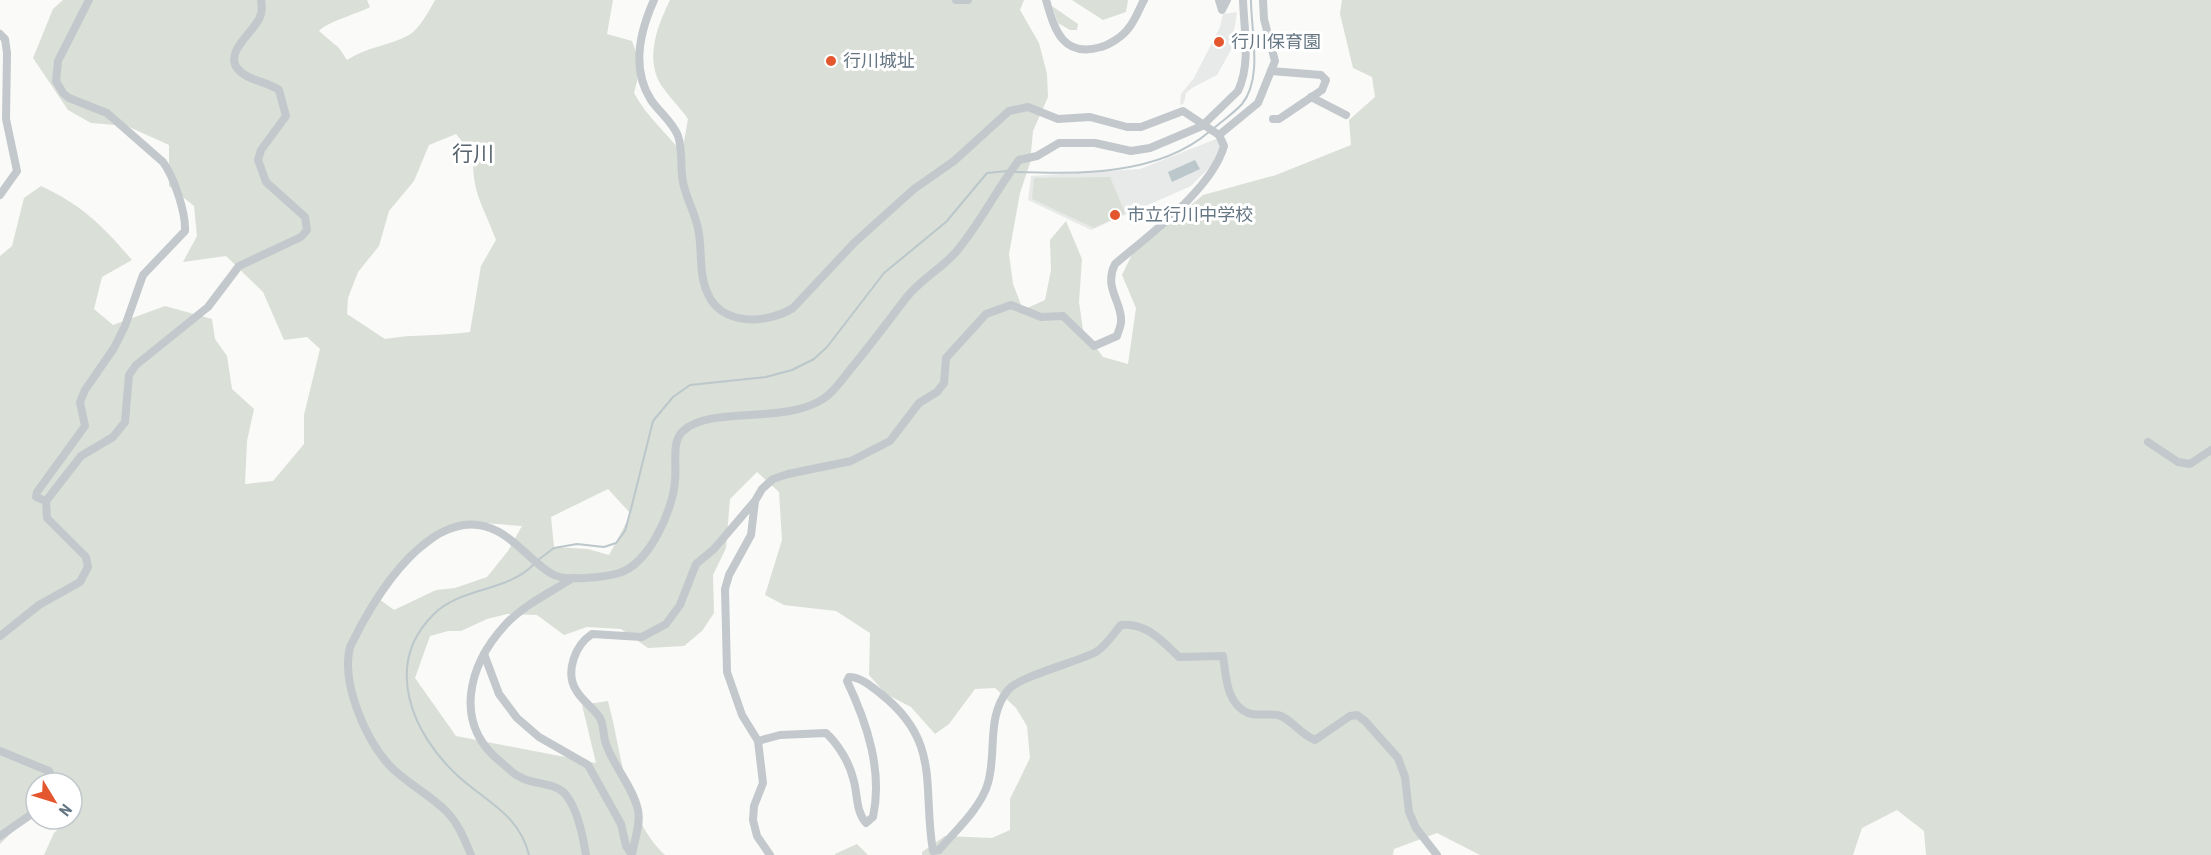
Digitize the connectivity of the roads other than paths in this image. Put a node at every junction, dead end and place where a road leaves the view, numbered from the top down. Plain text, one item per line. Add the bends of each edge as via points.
1 (89, 0) edge
2 (261, 0) edge
3 (654, 0) edge
4 (956, 0) edge
5 (968, 0) edge
6 (1046, 0) edge
7 (1144, 0) edge
8 (1219, 0) edge
9 (1227, 0) edge
10 (1243, 0) edge
11 (1263, 0) edge
12 (0, 34) edge
13 (1271, 70) junction
14 (1311, 97) junction
15 (1346, 115) dead end
16 (1273, 119) dead end
17 (1202, 126) junction
18 (1219, 135) junction
19 (0, 195) edge
20 (2148, 442) dead end
21 (2211, 450) edge
22 (46, 501) junction
23 (755, 501) junction
24 (575, 578) junction
25 (0, 636) edge
26 (484, 654) junction
27 (759, 741) junction
28 (0, 751) edge
29 (49, 771) edge
30 (24, 819) edge
31 (0, 836) edge
32 (471, 855) edge
33 (586, 855) edge
34 (632, 855) edge
35 (770, 855) edge
36 (1437, 855) edge

1 - 22 street via 58,61 56,81 69,98 108,113 163,162 170,171 186,219 185,231 143,275 118,341 80,402 85,426 37,492 36,497
2 - 22 street via 260,18 234,61 247,76 279,90 286,116 258,160 266,182 305,217 307,230 301,237 239,266 208,307 136,364 129,375 125,422 113,437 81,456
3 - 17 street via 643,24 641,79 651,100 679,137 683,182 699,233 707,293 712,303 729,315 747,320 763,321 793,308 855,242 1009,111 1028,107 1058,119 1090,117 1141,127 1183,111
4 - 5 street
6 - 7 street via 1060,37 1083,52 1105,46 1128,31
8 - 9 street via 1222,10
10 - 17 street via 1246,61 1242,84
11 - 13 street via 1264,19 1275,54
12 - 19 street via 8,53 6,119 17,171
13 - 14 street via 1321,75 1326,80 1322,90
13 - 18 street via 1258,103
14 - 15 street
14 - 16 street via 1279,119
17 - 18 street
17 - 24 street via 1150,148 1131,151 1059,143 1019,160 954,254 908,296 833,392 800,410 692,424 677,438 670,510 640,558 618,574
18 - 23 street via 1224,146 1221,159 1193,193 1115,264 1110,274 1122,320 1116,336 1094,346 1063,316 1041,317 1011,305 995,309 946,358 944,383 919,403 890,441 851,460 773,479
20 - 21 street via 2178,462 2190,464
22 - 25 street via 47,518 86,557 86,574 80,582 39,604
23 - 27 street via 751,535 725,589 727,672 742,715
23 - 34 street via 696,564 680,605 666,624 642,637 592,634 578,647 572,664 572,683 600,718 615,767 636,801 639,823
24 - 26 street via 506,624
24 - 32 street via 554,576 499,531 480,526 449,530 426,540 399,568 358,630 346,660 352,697 380,753 390,766 447,812
26 - 33 street via 477,664 472,687 470,713 474,729 498,761 520,778 565,794
26 - 34 street via 499,694 517,718 539,737 588,765 621,824
27 - 35 street via 763,783 753,820 757,836
27 - 36 street via 780,735 826,733 834,740 853,777 860,816 866,823 873,817 878,779 858,705 847,681 849,676 869,685 893,704 918,737 929,779 933,851 939,850 988,784 996,714 1001,698 1011,686 1099,650 1121,625 1131,624 1148,629 1179,657 1223,656 1227,689 1238,705 1249,713 1283,717 1302,735 1315,740 1350,716 1357,715 1365,721 1398,758 1406,777 1409,812
28 - 29 street
30 - 31 street

